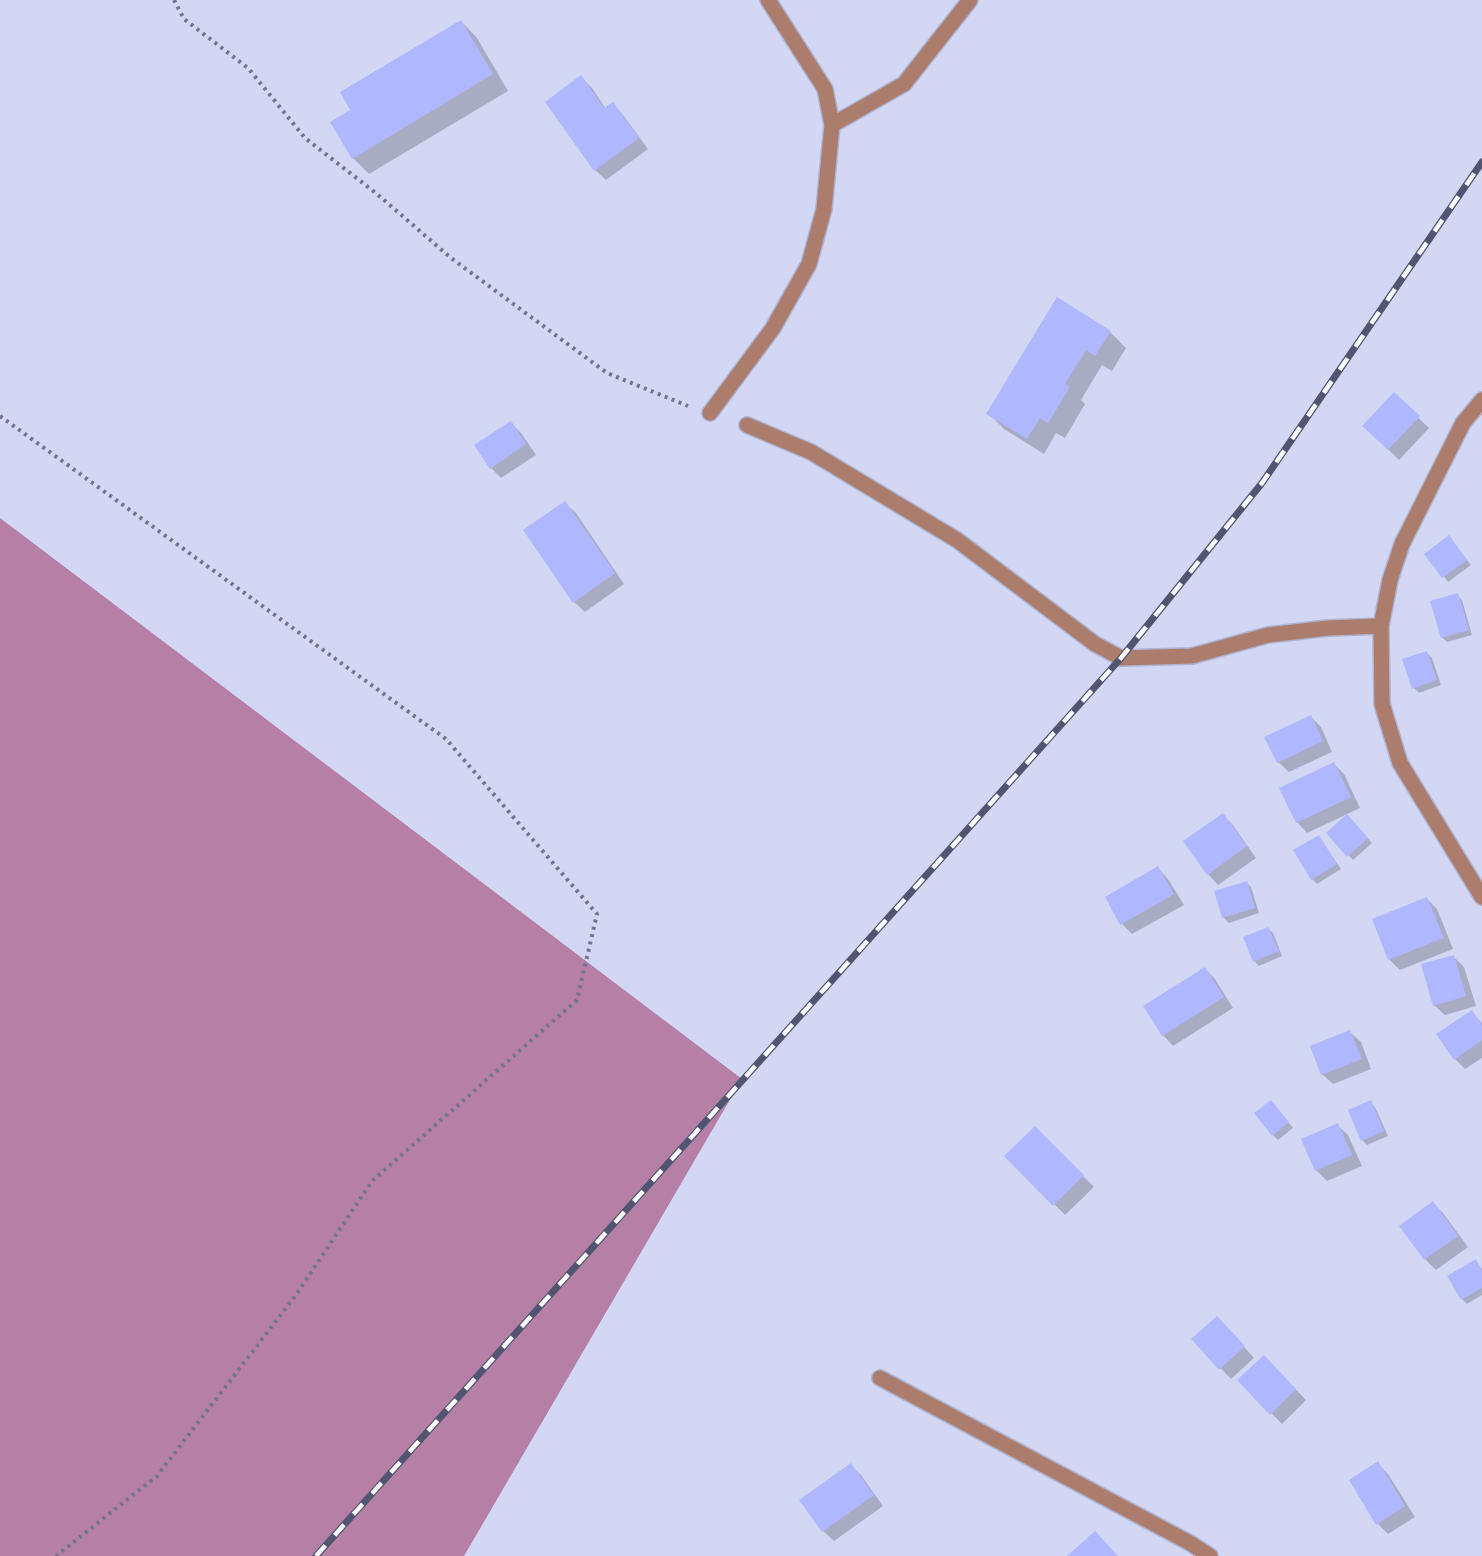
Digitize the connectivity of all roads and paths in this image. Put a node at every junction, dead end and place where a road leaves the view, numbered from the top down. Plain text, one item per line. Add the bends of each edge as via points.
1 (174, 0) edge
2 (768, 0) edge
3 (970, 0) edge
4 (832, 124) junction
5 (1482, 400) edge
6 (710, 413) joint
7 (0, 416) edge
8 (747, 425) dead end
9 (1382, 626) junction
10 (1482, 897) edge
11 (880, 1378) dead end
12 (56, 1556) edge
13 (1210, 1556) edge

1 - 6 path via 184,19 248,68 305,138 451,258 608,373
2 - 4 street via 825,89
3 - 4 street via 903,84
4 - 6 street via 824,209 809,264 773,327
5 - 9 street via 1463,423 1402,544 1390,580
7 - 12 path via 446,739 597,914 577,1000 372,1181 296,1295 158,1476
8 - 9 street via 811,452 957,540 1095,644 1120,658 1192,656 1268,635
9 - 10 street via 1382,704 1400,763
11 - 13 street

